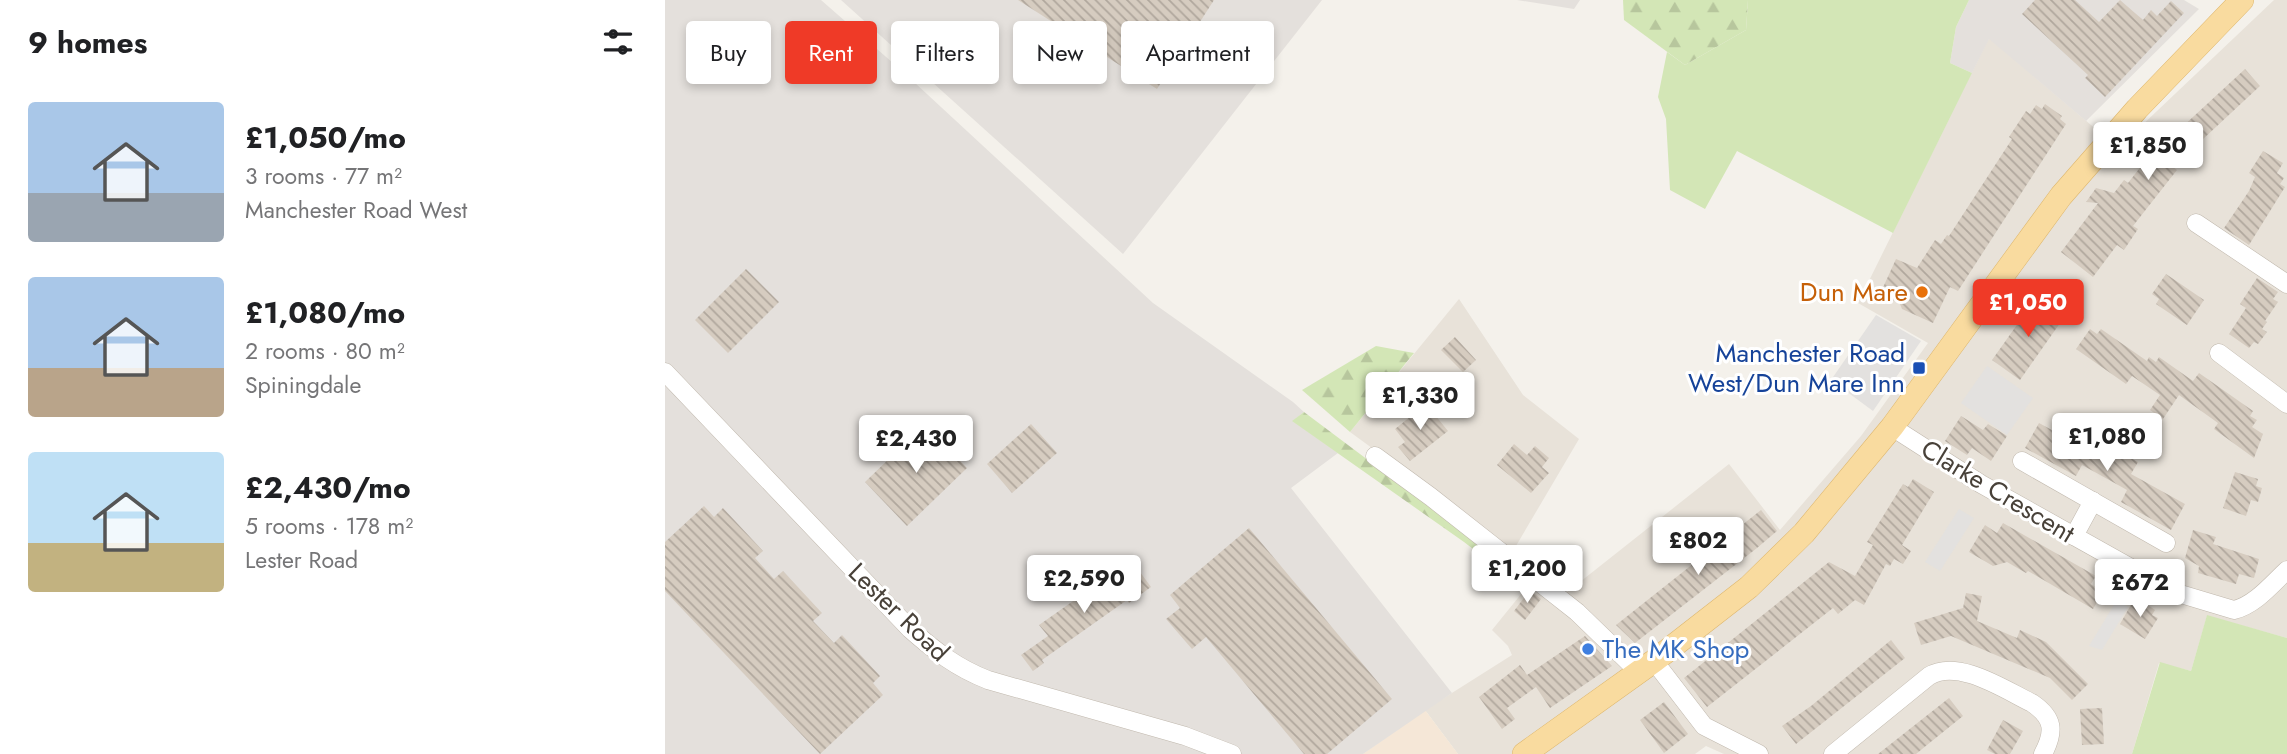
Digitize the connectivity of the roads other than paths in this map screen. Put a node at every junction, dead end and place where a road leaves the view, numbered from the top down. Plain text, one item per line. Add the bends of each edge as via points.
1 (2242, 0) edge
2 (2196, 223) dead end
3 (2287, 284) edge
4 (2219, 353) dead end
5 (667, 378) edge
6 (2287, 404) edge
7 (1892, 427) junction
8 (1375, 456) dead end
9 (2022, 461) dead end
10 (2093, 502) junction
11 (2074, 536) junction
12 (2166, 543) dead end
13 (2287, 570) edge
14 (1647, 666) junction
15 (1232, 754) edge
16 (1524, 754) edge
17 (1759, 754) edge
18 (1833, 754) edge
19 (2043, 754) edge

1 - 7 main road via 2061,196
2 - 3 street
4 - 6 street
5 - 15 street, Lester Road via 942,657 988,680 1185,736
7 - 11 street, Clarke Crescent
7 - 14 main road via 1777,560
8 - 14 street
9 - 10 street
10 - 11 street
10 - 12 street
11 - 13 street, Clarke Crescent via 2174,592 2234,610 2254,600
14 - 16 main road
14 - 17 street via 1704,726
18 - 19 street via 1936,671 1955,669 2042,709 2051,734

